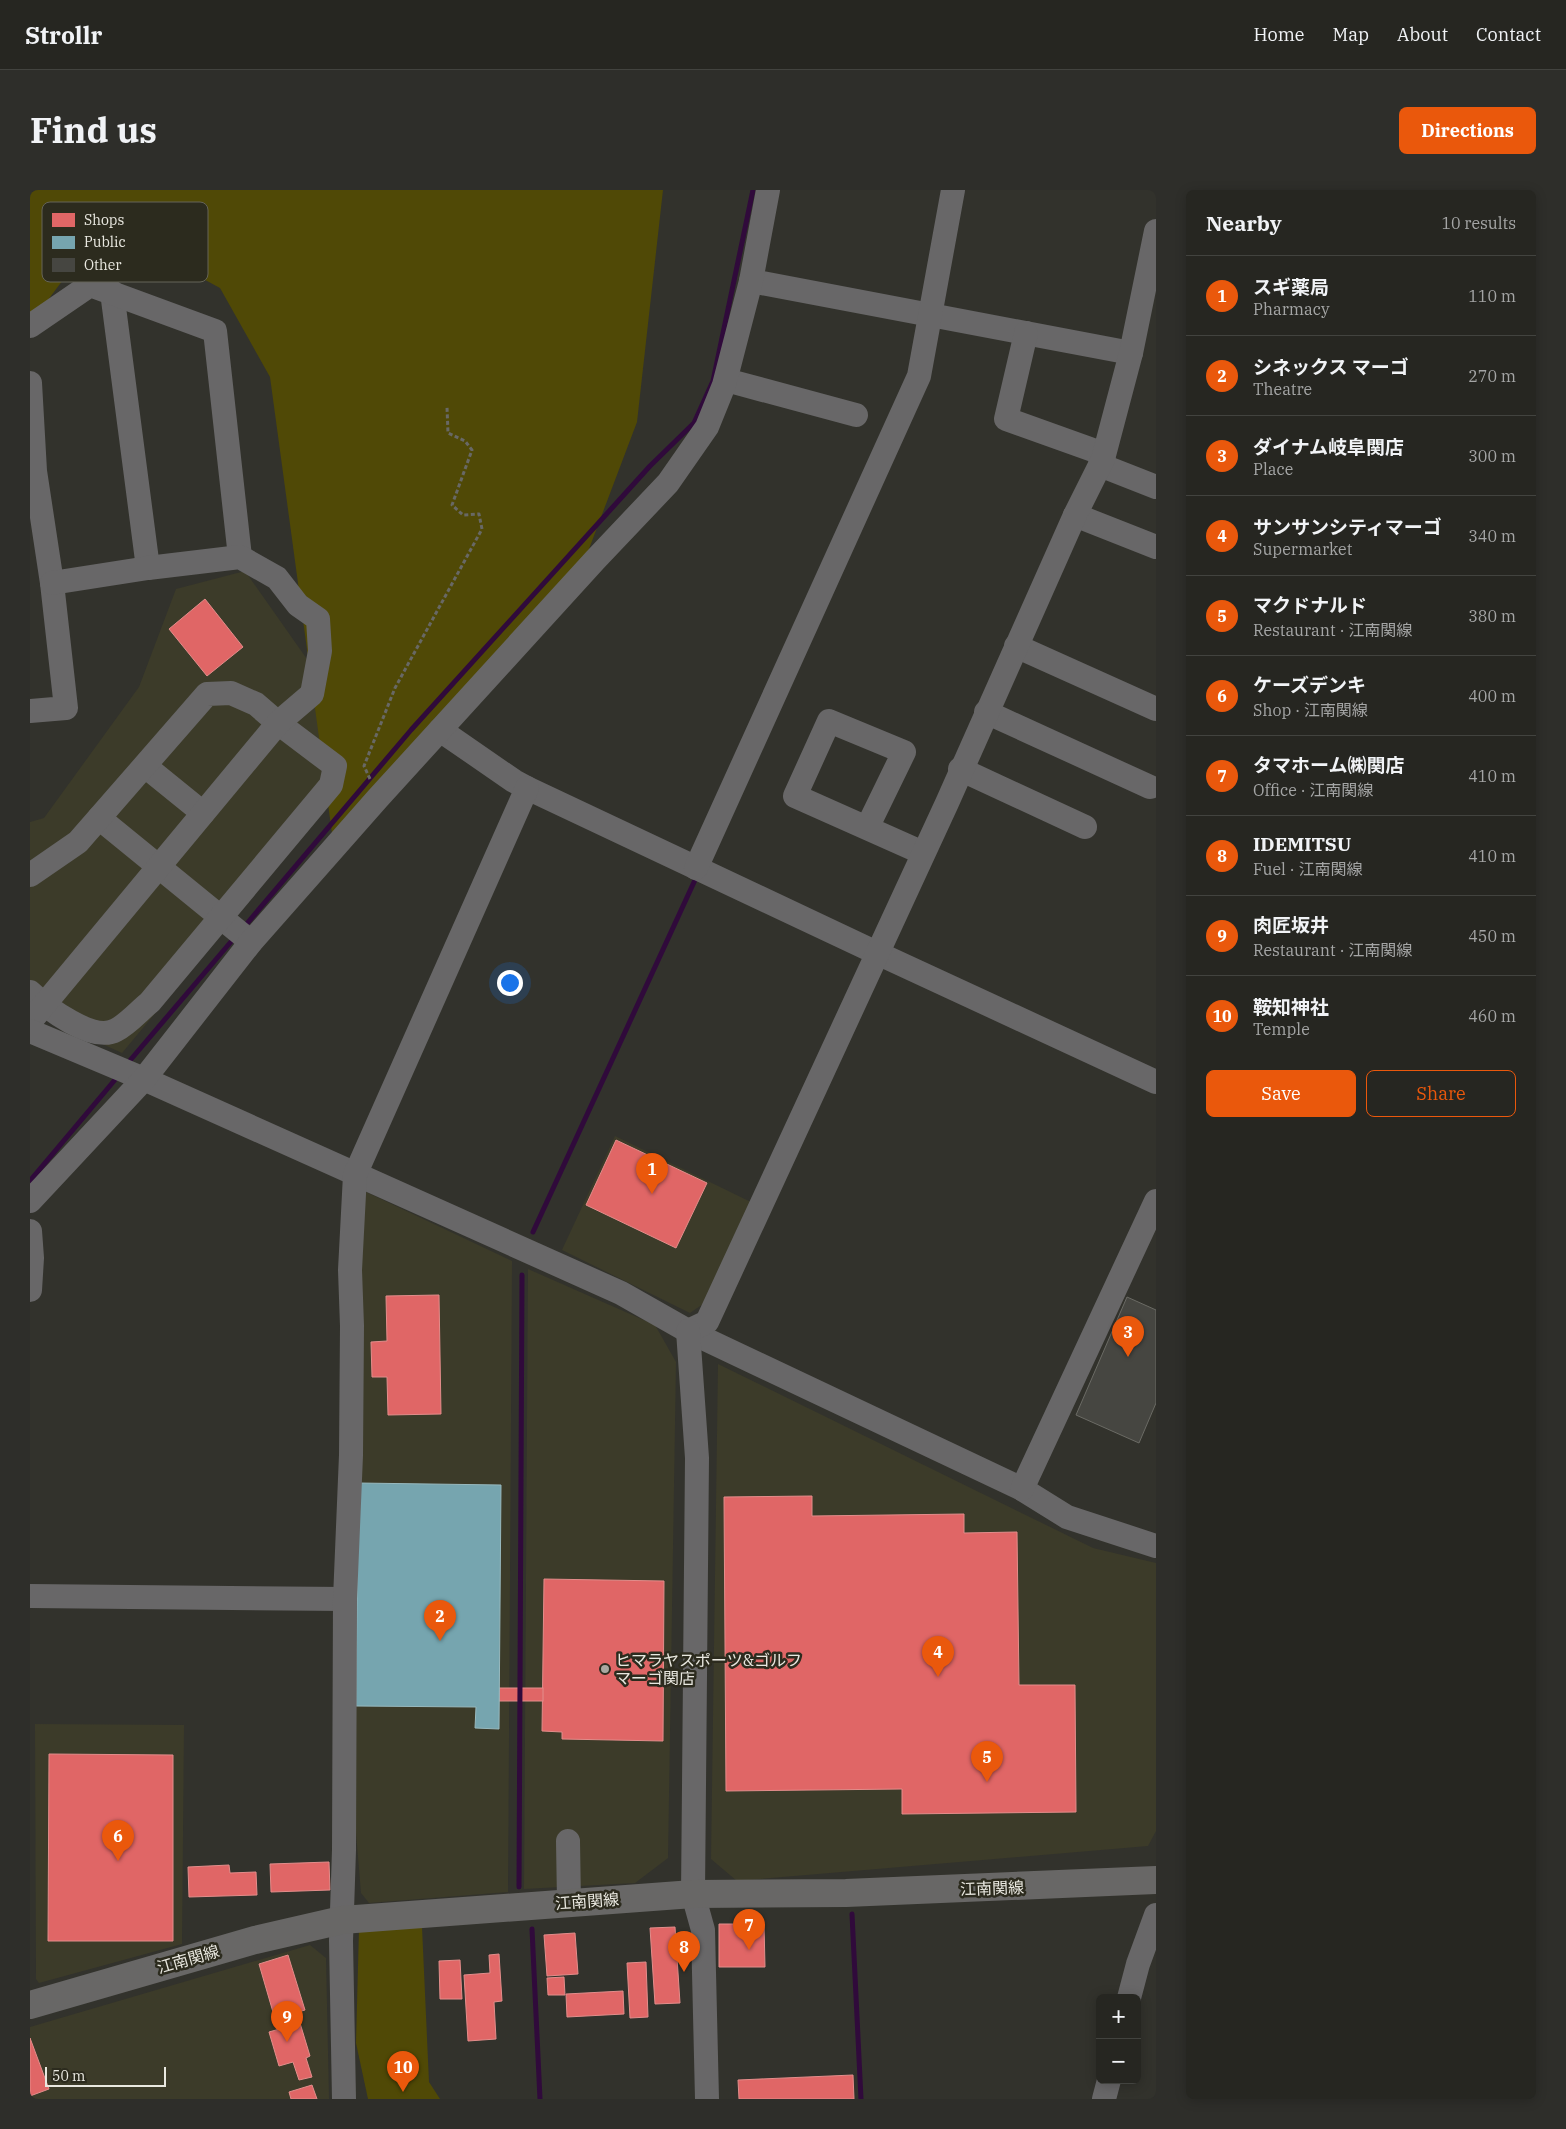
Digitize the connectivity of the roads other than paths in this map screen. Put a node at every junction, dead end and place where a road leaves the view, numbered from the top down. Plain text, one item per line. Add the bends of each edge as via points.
1 (768, 190) edge
2 (953, 190) edge
3 (1156, 231) edge
4 (750, 281) junction
5 (112, 292) junction
6 (931, 316) junction
7 (30, 326) edge
8 (1026, 333) junction
9 (1131, 353) junction
10 (726, 380) junction
11 (30, 383) edge
12 (856, 415) dead end
13 (1102, 460) junction
14 (32, 472) edge
15 (1156, 487) edge
16 (1075, 515) junction
17 (1156, 547) edge
18 (240, 557) junction
19 (148, 568) junction
20 (52, 583) junction
21 (1016, 646) junction
22 (1156, 709) edge
23 (30, 710) edge
24 (986, 712) junction
25 (278, 723) junction
26 (440, 730) junction
27 (145, 766) junction
28 (960, 769) junction
29 (1150, 786) dead end
30 (527, 788) junction
31 (203, 813) junction
32 (99, 818) junction
33 (1085, 827) dead end
34 (867, 828) junction
35 (923, 853) junction
36 (158, 867) junction
37 (696, 868) junction
38 (30, 875) edge
39 (221, 917) junction
40 (251, 942) junction
41 (877, 953) junction
42 (35, 1007) edge
43 (30, 1031) edge
44 (144, 1079) junction
45 (1156, 1082) edge
46 (356, 1175) junction
47 (30, 1200) edge
48 (1156, 1201) edge
49 (30, 1231) edge
50 (30, 1290) edge
51 (688, 1331) junction
52 (1022, 1489) junction
53 (1156, 1546) edge
54 (30, 1596) edge
55 (345, 1598) junction
56 (568, 1841) dead end
57 (1156, 1880) edge
58 (693, 1894) junction
59 (569, 1902) junction
60 (1156, 1914) edge
61 (342, 1920) junction
62 (1130, 1994) edge
63 (30, 2005) edge
64 (1108, 2084) edge
65 (344, 2099) edge
66 (707, 2099) edge
67 (1104, 2099) edge

1 - 4 street
2 - 6 street
3 - 9 street
4 - 6 street
4 - 10 street
5 - 7 street via 90,285
5 - 18 street via 215,331
5 - 19 street
6 - 8 street
6 - 37 street via 919,376
8 - 9 street
8 - 13 street via 1006,419
9 - 13 street
10 - 12 street
10 - 26 street via 707,426 668,483
11 - 14 street
13 - 15 street
13 - 16 street
14 - 20 street
16 - 17 street
16 - 21 street
18 - 19 street
18 - 25 street via 277,578 298,605 318,619 320,651 312,694
19 - 20 street
20 - 23 street via 66,708
21 - 22 street
21 - 24 street
24 - 28 street
24 - 29 street
25 - 27 street via 256,704 232,693 208,694
25 - 31 street
25 - 39 street via 334,766 331,785
26 - 30 street
26 - 40 street
27 - 31 street
27 - 32 street
28 - 33 street
28 - 35 street
30 - 37 street
30 - 46 street
31 - 36 street
32 - 36 street
32 - 38 street via 78,842
34 - 34 street via 795,796 829,721 904,752
34 - 35 street
35 - 41 street
36 - 39 street
36 - 42 street
37 - 41 street
39 - 40 street
39 - 42 street via 150,1002 115,1031 95,1033
40 - 44 street
41 - 45 street
41 - 51 street via 706,1322
43 - 44 street
44 - 46 street
44 - 47 street
46 - 51 street via 621,1293
46 - 55 street via 350,1270 351,1456
48 - 52 street
49 - 50 street
51 - 52 street
51 - 58 street via 697,1458
52 - 53 street via 1067,1516
54 - 55 street
55 - 61 street
56 - 59 street
57 - 58 main road, 江南関線 via 856,1893
58 - 59 main road, 江南関線
58 - 66 street via 703,1930
59 - 61 main road, 江南関線
60 - 62 street
61 - 63 main road, 江南関線 via 255,1940
61 - 65 street
64 - 67 street

